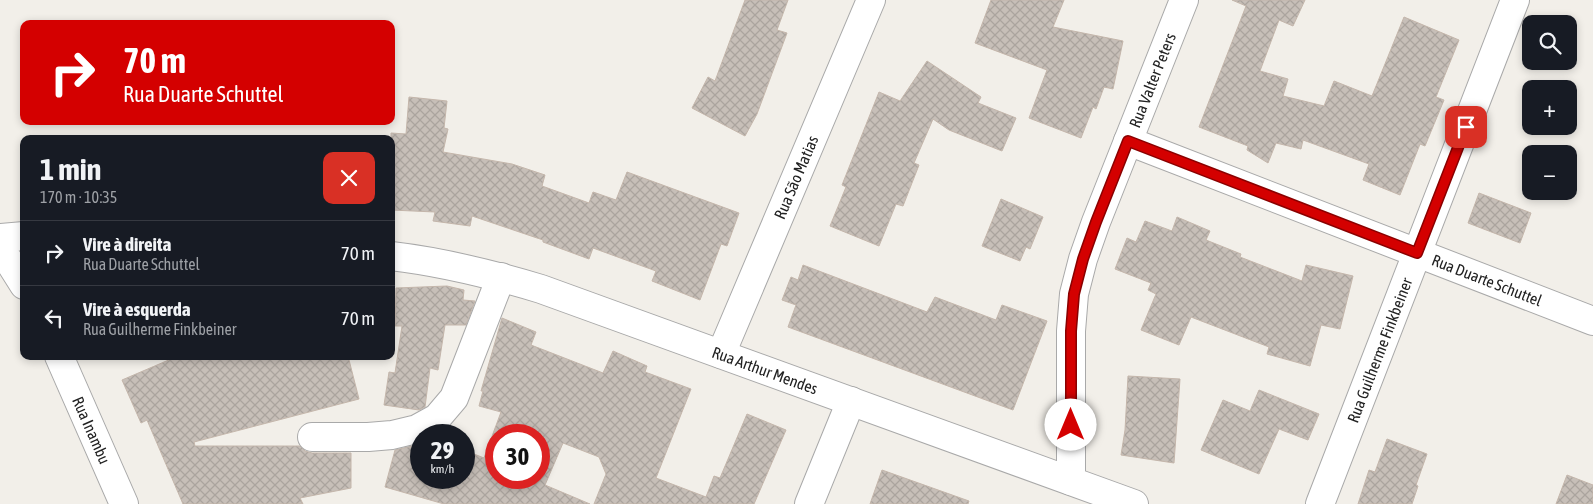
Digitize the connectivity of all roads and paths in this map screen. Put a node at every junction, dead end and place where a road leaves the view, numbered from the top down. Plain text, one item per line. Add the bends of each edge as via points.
1 (871, 0) edge
2 (1184, 0) edge
3 (1515, 0) edge
4 (1128, 141) junction
5 (20, 236) edge
6 (0, 238) edge
7 (0, 247) edge
8 (1417, 253) junction
9 (395, 256) edge
10 (501, 277) junction
11 (20, 279) edge
12 (1593, 321) edge
13 (721, 354) junction
14 (61, 360) edge
15 (851, 401) junction
16 (312, 437) dead end
17 (1071, 481) junction
18 (124, 504) edge
19 (808, 504) edge
20 (1134, 504) edge
21 (1320, 504) edge

1 - 13 street, Rua São Matias
2 - 4 street, Rua Valter Peters
3 - 8 street, Rua Guilherme Finkbeiner
4 - 8 street, Rua Duarte Schuttel
4 - 17 street, Rua Valter Peters via 1096,222 1074,294
5 - 6 street
7 - 11 street
8 - 12 street, Rua Duarte Schuttel
8 - 21 street, Rua Guilherme Finkbeiner
9 - 10 street, Rua Arthur Mendes via 433,261
10 - 13 street, Rua Arthur Mendes
10 - 16 street via 454,398 437,418 417,429 392,435
13 - 15 street, Rua Arthur Mendes
14 - 18 street, Rua Inambu
15 - 17 street, Rua Arthur Mendes
15 - 19 street
17 - 20 street, Rua Arthur Mendes

